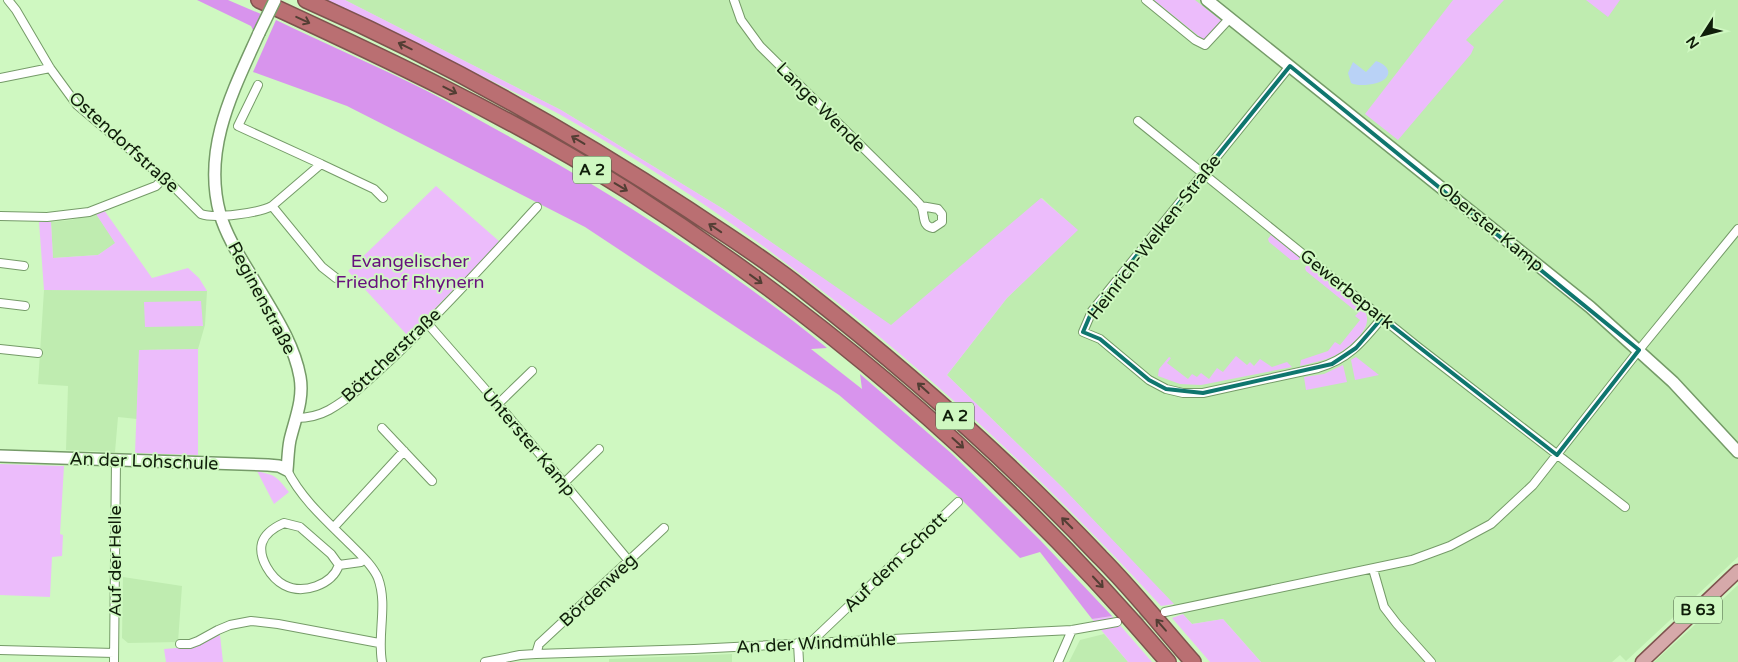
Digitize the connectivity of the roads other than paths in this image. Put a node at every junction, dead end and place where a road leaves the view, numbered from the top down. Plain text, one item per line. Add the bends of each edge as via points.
1 (8, 0) edge
2 (259, 0) edge
3 (275, 0) edge
4 (306, 0) edge
5 (734, 0) edge
6 (1146, 0) edge
7 (1207, 0) edge
8 (1230, 18) junction
9 (1290, 66) junction
10 (50, 68) junction
11 (0, 78) edge
12 (258, 85) dead end
13 (1138, 121) dead end
14 (321, 164) junction
15 (1204, 173) junction
16 (164, 178) junction
17 (383, 198) dead end
18 (272, 206) junction
19 (921, 206) dead end
20 (537, 207) dead end
21 (220, 215) junction
22 (0, 216) edge
23 (1738, 229) edge
24 (0, 263) edge
25 (24, 266) dead end
26 (336, 278) dead end
27 (0, 303) edge
28 (25, 306) dead end
29 (1382, 318) junction
30 (428, 324) junction
31 (0, 349) edge
32 (1639, 350) junction
33 (38, 354) dead end
34 (532, 371) dead end
35 (498, 404) junction
36 (296, 418) junction
37 (382, 428) dead end
38 (599, 449) dead end
39 (404, 451) junction
40 (1738, 452) edge
41 (1557, 455) junction
42 (0, 456) edge
43 (116, 460) junction
44 (287, 470) junction
45 (432, 481) dead end
46 (564, 483) junction
47 (958, 502) dead end
48 (1626, 508) dead end
49 (334, 527) junction
50 (664, 528) dead end
51 (364, 559) junction
52 (629, 561) junction
53 (339, 565) junction
54 (1373, 568) junction
55 (1738, 571) edge
56 (1165, 612) tunnel mouth
57 (1117, 622) dead end
58 (1072, 630) junction
59 (379, 643) junction
60 (798, 643) junction
61 (810, 643) junction
62 (180, 644) dead end
63 (0, 650) edge
64 (114, 653) junction
65 (536, 654) junction
66 (568, 658) edge
67 (114, 662) edge
68 (382, 662) edge
69 (486, 662) edge
70 (799, 662) edge
71 (1058, 662) edge
72 (1168, 662) edge
73 (1193, 662) edge
74 (1431, 662) edge
75 (1642, 662) edge

1 - 10 street, Ostendorfstraße
2 -> 72 highway, A 2 via 473,102 626,190 717,250 813,320 960,445 1084,567
3 - 21 street, Reginenstraße, bridge via 227,105 219,131 214,177
73 -> 4 highway, A 2 via 1102,558 1028,484 917,382 798,285 632,172 550,124 445,65
5 - 19 street, Lange Wende via 741,20 760,46
6 - 8 street via 1194,40 1205,45
7 - 8 street, Oberster Kamp
8 - 9 street, Oberster Kamp
9 - 15 street, Heinrich-Welken-Straße
9 - 32 street, Oberster Kamp via 1540,266
10 - 11 street
10 - 16 street, Ostendorfstraße via 77,105
12 - 14 street via 238,126
13 - 15 street, Gewerbepark
14 - 17 street via 374,190
14 - 18 street
15 - 29 street, Gewerbepark
15 - 29 street, Heinrich-Welken-Straße via 1092,312 1083,332 1100,339 1149,380 1183,393 1203,392 1332,364 1356,348
16 - 21 street, Ostendorfstraße via 201,214
16 - 22 street via 156,186 89,212 47,217
18 - 21 street, Ostendorfstraße via 256,212
18 - 26 street via 322,267
20 - 30 street, Böttcherstraße
21 - 36 street, Reginenstraße via 232,244 274,313 295,358 301,389
23 - 32 street
24 - 25 street
27 - 28 street
29 - 41 street, Gewerbepark
30 - 35 street, Unterster Kamp
30 - 36 street, Böttcherstraße via 330,410 317,416
31 - 33 street
32 - 40 street, Oberster Kamp
32 - 41 street
34 - 35 street
35 - 46 street, Unterster Kamp
36 - 44 street, Reginenstraße via 289,442
37 - 39 street
38 - 46 street
39 - 45 street
39 - 49 street
41 - 48 street, Gewerbepark
41 - 54 street via 1533,485 1491,524 1450,546 1412,560
42 - 43 street, An der Lohschule
43 - 44 street, An der Lohschule via 268,465
43 - 64 street, Auf der Helle
44 - 49 street via 301,494
46 - 52 street, Unterster Kamp
47 - 61 street, Auf dem Schott
49 - 51 street
50 - 52 street, Bördenweg
51 - 53 street
51 - 59 street via 381,588
52 - 65 street, Bördenweg via 539,644
53 - 53 street via 300,527 284,523 270,530 262,542 262,554 271,574 285,586 306,588 323,584
54 - 56 street
54 - 74 street via 1384,607
55 - 75 main road, B 63
57 - 58 street, An der Windmühle
58 - 61 street, An der Windmühle
58 - 71 street
59 - 62 street via 251,621 230,625 190,644
59 - 68 street
60 - 61 street, An der Windmühle
60 - 66 street, An der Windmühle
60 - 70 street
63 - 64 street
64 - 67 street, Auf der Helle
65 - 66 street, An der Windmühle
65 - 69 street, An der Windmühle

